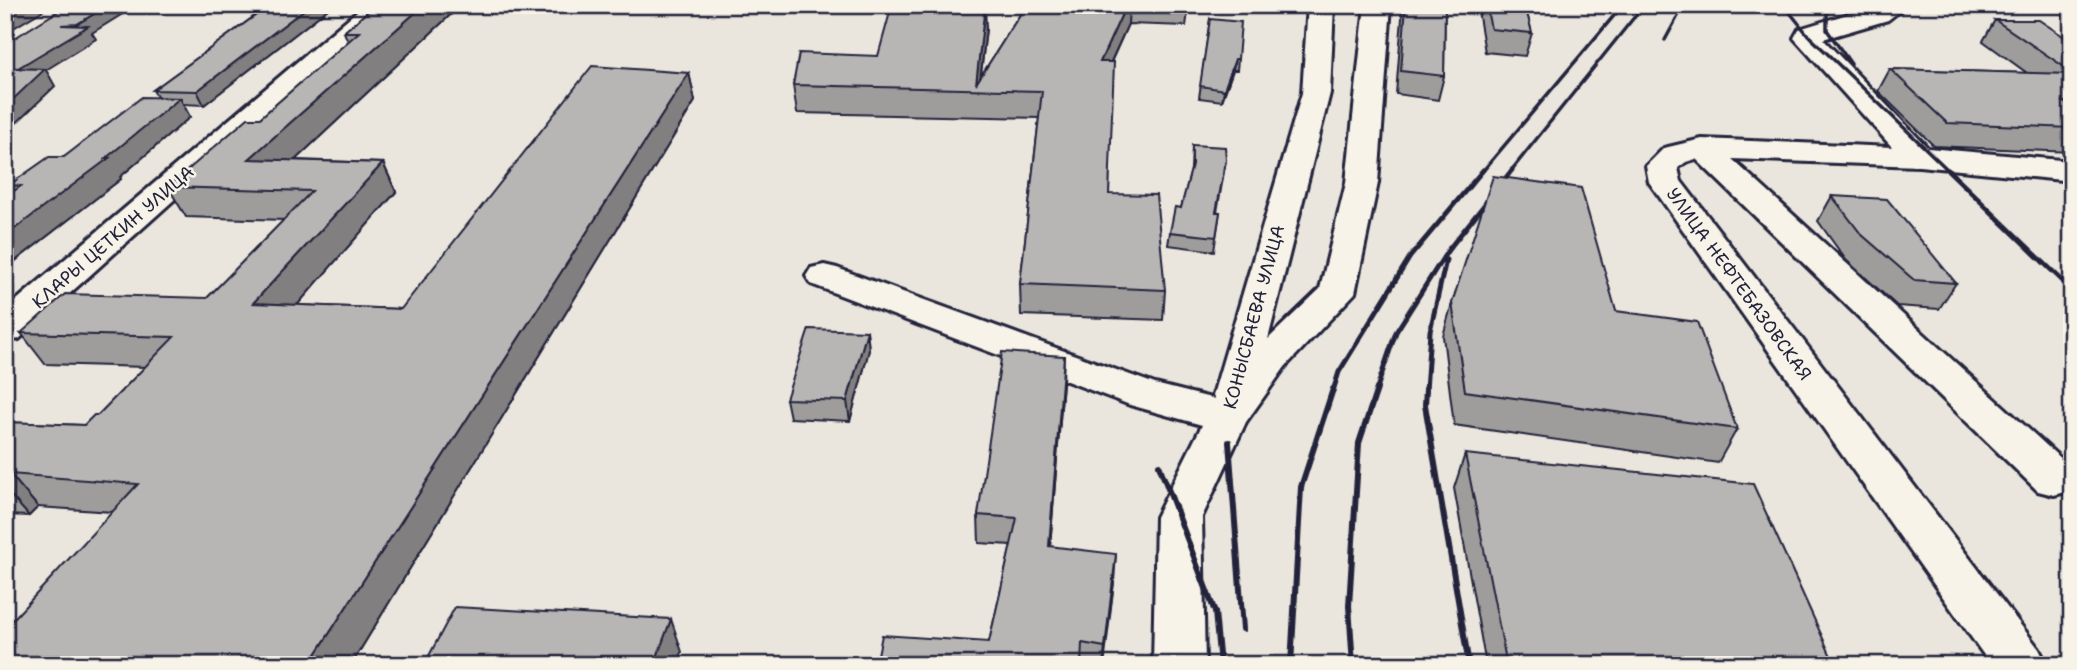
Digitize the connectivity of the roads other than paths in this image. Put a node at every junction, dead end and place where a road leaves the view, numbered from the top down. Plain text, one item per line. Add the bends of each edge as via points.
1 (379, 5) edge
2 (1321, 5) edge
3 (1378, 5) edge
4 (1895, 5) edge
5 (1702, 148) junction
6 (1919, 157) junction
7 (2072, 171) edge
8 (824, 276) dead end
9 (5, 330) edge
10 (1227, 417) junction
11 (2054, 479) dead end
12 (1178, 665) edge
13 (2021, 665) edge

1 - 9 street, КЛАРЫ ЦЕТКИН УЛИЦА
2 - 10 street, КОНЫСБАЕВА УЛИЦА via 1315,93
3 - 10 street via 1362,183 1337,293 1271,358
4 - 6 street via 1879,15 1807,38
5 - 6 street, УЛИЦА НЕФТЕБАЗОВСКАЯ
5 - 11 street
5 - 13 street, УЛИЦА НЕФТЕБАЗОВСКАЯ via 1675,155 1662,166 1665,182
6 - 7 street, УЛИЦА НЕФТЕБАЗОВСКАЯ
8 - 10 street, КОНЫСБАЕВА УЛИЦА via 1144,395
10 - 12 street via 1179,517

